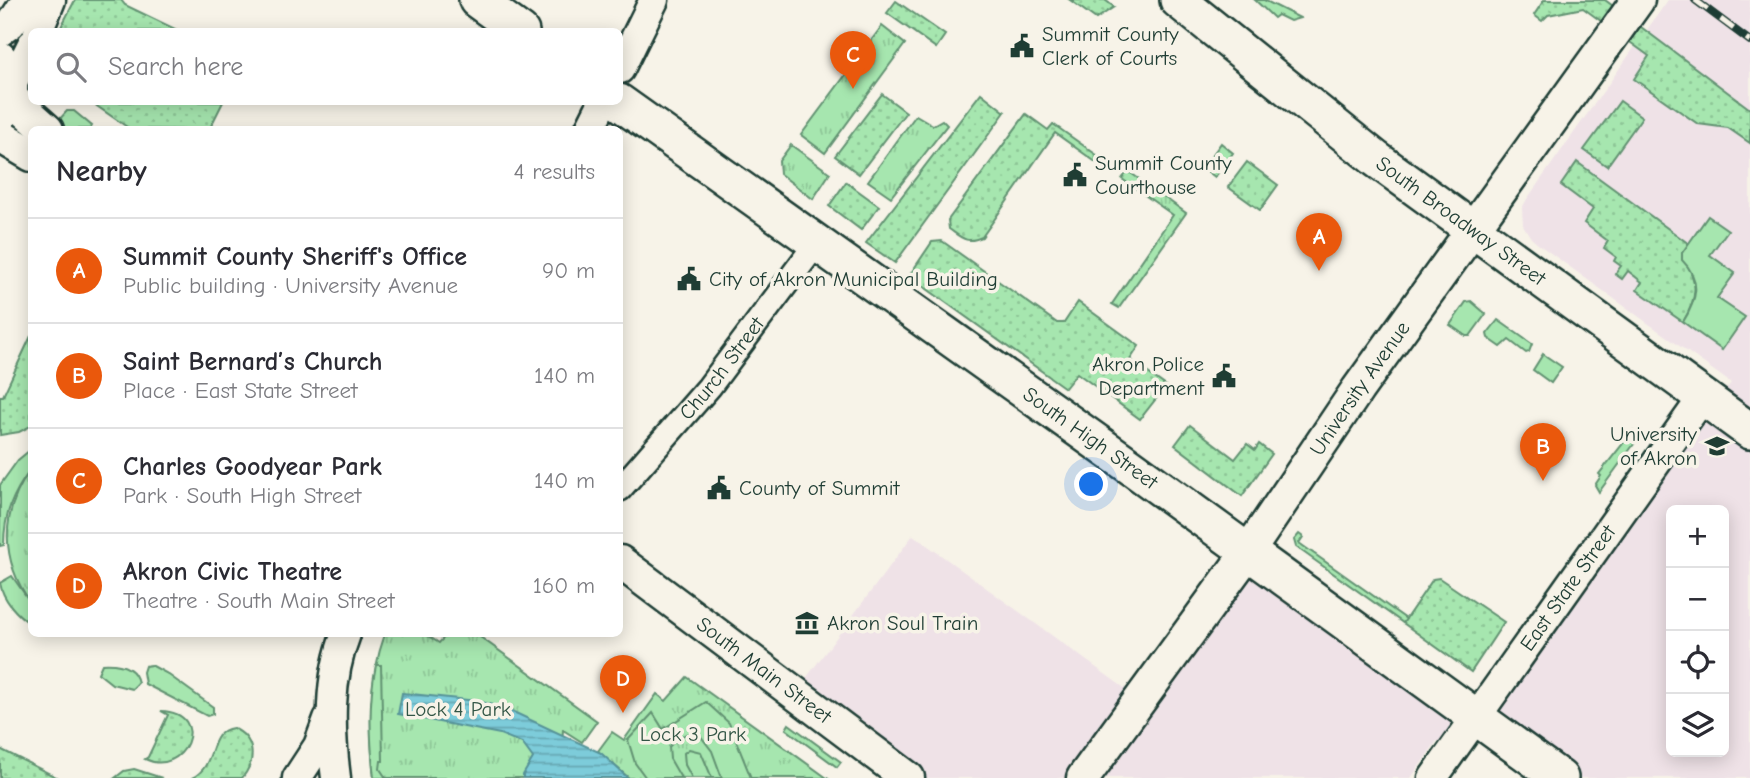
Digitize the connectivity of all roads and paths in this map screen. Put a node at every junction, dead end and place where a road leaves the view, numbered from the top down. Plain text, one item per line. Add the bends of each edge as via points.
1 (26, 0) edge
2 (51, 0) edge
3 (477, 0) edge
4 (654, 0) edge
5 (1178, 0) edge
6 (1638, 0) edge
7 (40, 28) edge
8 (516, 28) edge
9 (0, 32) edge
10 (28, 51) edge
11 (623, 63) edge
12 (6, 89) edge
13 (602, 105) edge
14 (623, 105) edge
15 (43, 126) edge
16 (591, 126) edge
17 (0, 135) edge
18 (28, 152) edge
19 (1473, 230) junction
20 (816, 244) junction
21 (1703, 397) junction
22 (1750, 431) edge
23 (623, 486) edge
24 (1248, 552) junction
25 (623, 564) edge
26 (345, 637) edge
27 (332, 710) junction
28 (1477, 719) junction
29 (297, 778) edge
30 (336, 778) edge
31 (908, 778) edge
32 (1083, 778) edge
33 (1433, 778) edge
34 (1560, 778) edge

1 - 9 street
2 - 7 street
3 - 8 main road
4 - 11 street
5 - 19 main road, South Broadway Street via 1376,159
6 - 19 main road, University Avenue
10 - 12 street
12 - 15 main road
13 - 16 street
14 - 20 main road, South High Street
17 - 18 main road
19 - 21 main road, South Broadway Street
19 - 24 main road, University Avenue
20 - 23 street, Church Street via 709,387
20 - 24 main road, South High Street
21 - 22 main road, South Broadway Street
21 - 28 street, East State Street
24 - 28 main road, South High Street
24 - 32 main road, University Avenue
25 - 31 main road, South Main Street
26 - 27 street
27 - 29 street via 318,746
27 - 30 street
28 - 33 street, East State Street
28 - 34 main road, South High Street

